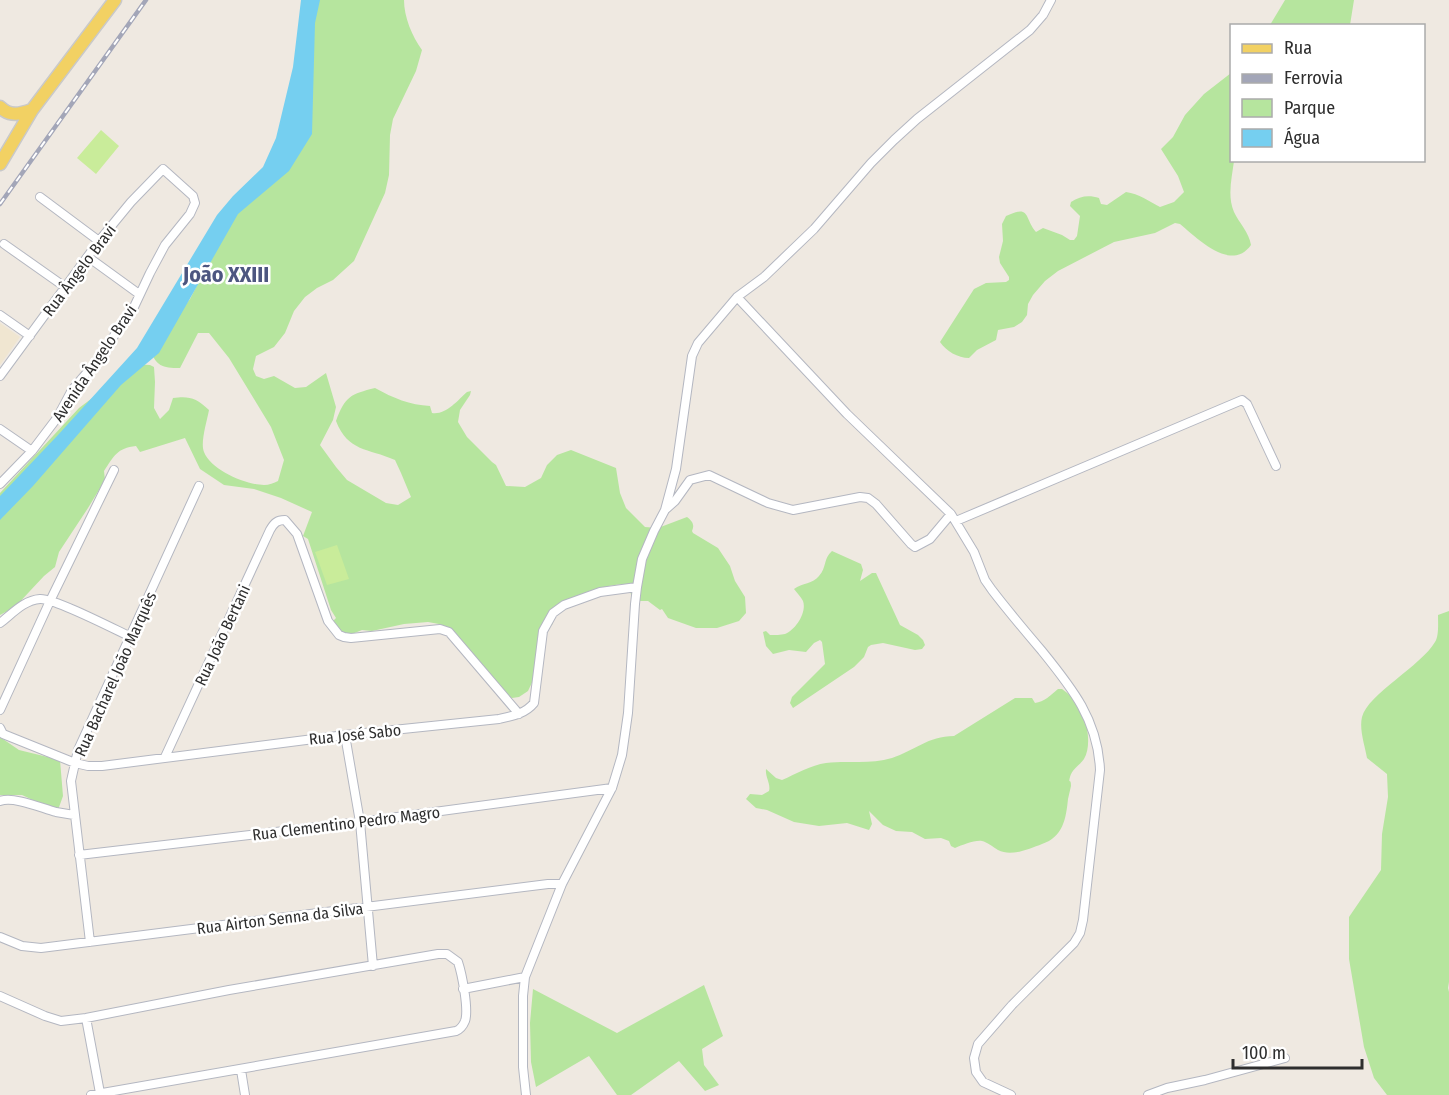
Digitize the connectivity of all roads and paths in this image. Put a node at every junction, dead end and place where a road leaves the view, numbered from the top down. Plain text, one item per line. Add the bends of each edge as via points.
1 (115, 0) edge
2 (1051, 0) edge
3 (0, 107) edge
4 (32, 110) junction
5 (0, 164) edge
6 (40, 197) dead end
7 (195, 203) joint
8 (99, 241) junction
9 (4, 244) dead end
10 (88, 257) junction
11 (65, 287) junction
12 (139, 294) junction
13 (737, 297) junction
14 (0, 315) edge
15 (30, 336) junction
16 (0, 376) edge
17 (0, 429) edge
18 (32, 451) junction
19 (1276, 466) dead end
20 (114, 470) dead end
21 (0, 484) edge
22 (199, 486) dead end
23 (665, 510) junction
24 (954, 518) junction
25 (637, 587) junction
26 (50, 600) junction
27 (0, 623) edge
28 (130, 637) junction
29 (0, 710) edge
30 (519, 714) junction
31 (0, 728) edge
32 (345, 735) junction
33 (165, 757) junction
34 (75, 763) junction
35 (612, 788) junction
36 (0, 801) edge
37 (75, 815) junction
38 (360, 822) junction
39 (80, 855) junction
40 (562, 885) junction
41 (368, 907) junction
42 (0, 937) edge
43 (90, 942) junction
44 (373, 966) junction
45 (525, 977) junction
46 (463, 989) junction
47 (0, 996) edge
48 (86, 1018) junction
49 (1285, 1058) dead end
50 (241, 1070) junction
51 (96, 1094) edge
52 (245, 1095) edge
53 (526, 1095) edge
54 (1011, 1095) edge
55 (1148, 1095) edge

1 - 4 main road
2 - 13 street via 1030,30 917,119 871,163 814,229 765,277
3 - 4 main road via 9,114
4 - 5 main road
6 - 8 street
7 - 8 street, Rua Ângelo Bravi via 193,196 163,169
7 - 12 street, Avenida Ângelo Bravi via 165,245
8 - 10 street, Rua Ângelo Bravi
9 - 11 street
10 - 11 street, Rua Ângelo Bravi
10 - 12 street
11 - 15 street, Rua Ângelo Bravi
12 - 18 street, Avenida Ângelo Bravi via 134,307
13 - 23 street via 698,343 692,356 676,469
13 - 24 street via 847,414
14 - 15 street
15 - 16 street, Rua Ângelo Bravi
17 - 18 street
18 - 21 street, Avenida Ângelo Bravi
19 - 24 street via 1242,400
20 - 26 street
22 - 28 street, Rua Bacharel João Marquês
23 - 24 street via 690,480 709,475 768,503 793,510 868,498 915,547
23 - 25 street via 642,559
24 - 54 street via 985,580 1082,705 1099,754 1080,933 991,1028 978,1044 974,1058 982,1082
25 - 30 street via 600,592 553,613 543,631 534,704
25 - 35 street via 628,712
26 - 27 street via 29,602
26 - 28 street
26 - 29 street
28 - 34 street, Rua Bacharel João Marquês
30 - 32 street, Rua José Sabo
30 - 33 street, Rua João Bertani via 448,632 440,629 351,638 339,634 328,621 297,534 285,520 276,521
31 - 34 street, Rua José Sabo via 3,734
32 - 33 street, Rua José Sabo
32 - 38 street
33 - 34 street, Rua José Sabo via 102,766
34 - 37 street, Rua Bacharel João Marquês via 71,781
35 - 38 street, Rua Clementino Pedro Magro
35 - 40 street
36 - 37 street
37 - 39 street, Rua Bacharel João Marquês
38 - 39 street, Rua Clementino Pedro Magro
38 - 41 street
39 - 43 street, Rua Bacharel João Marquês
40 - 41 street, Rua Airton Senna da Silva
40 - 45 street
41 - 43 street, Rua Airton Senna da Silva
41 - 44 street
42 - 43 street, Rua Airton Senna da Silva via 41,948
44 - 46 street via 447,954 458,962
44 - 48 street
45 - 46 street
45 - 53 street
46 - 50 street via 466,1019 456,1031
47 - 48 street via 61,1021
48 - 51 street
49 - 55 street
50 - 51 street
50 - 52 street

